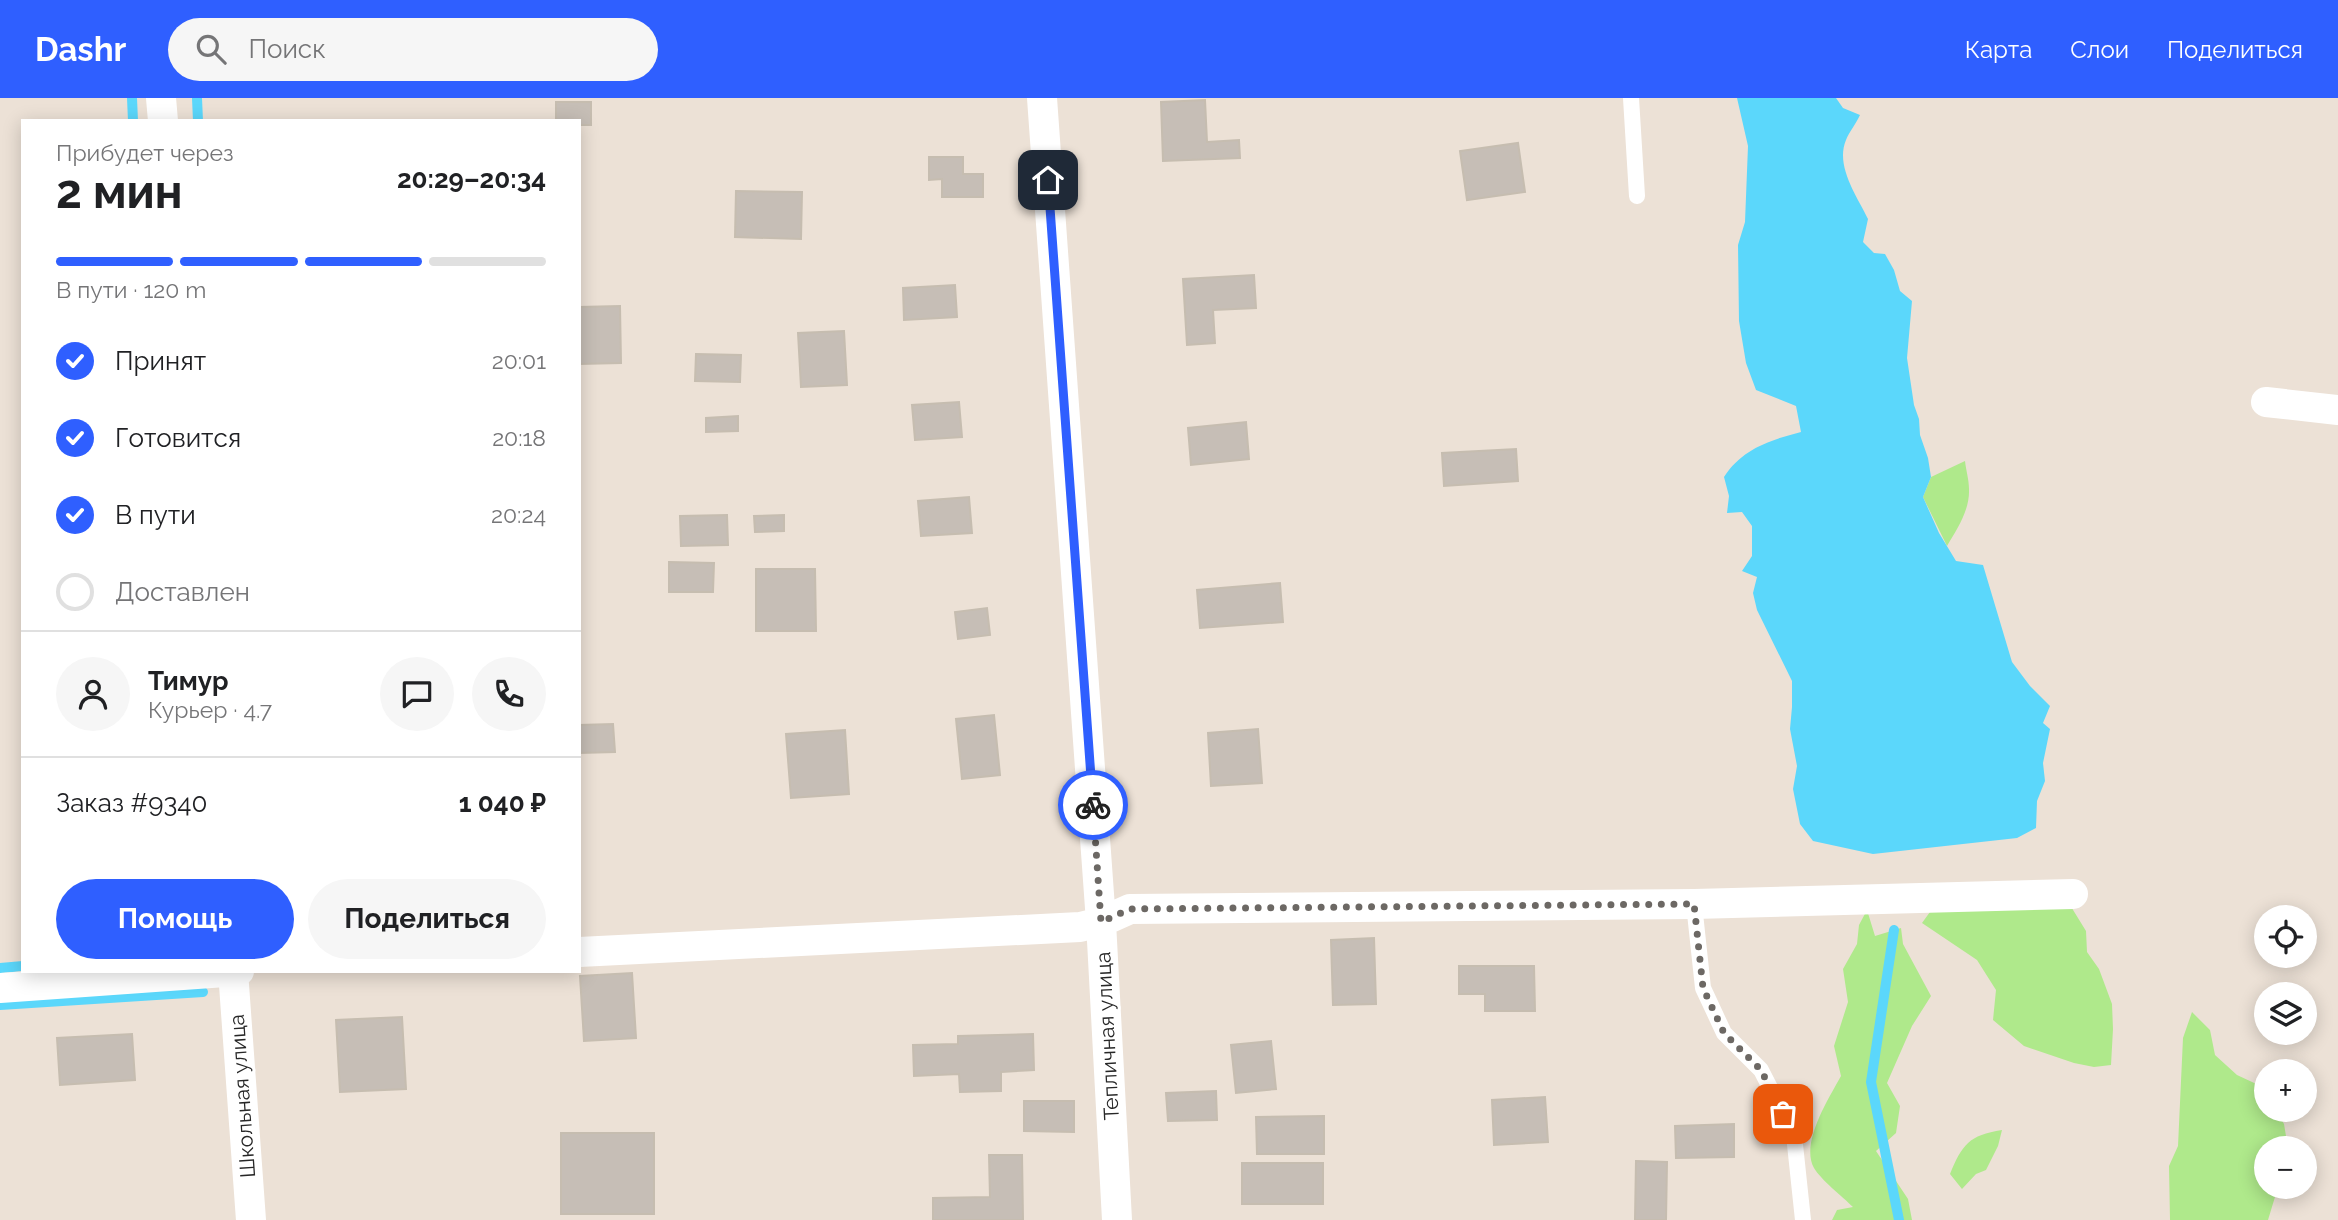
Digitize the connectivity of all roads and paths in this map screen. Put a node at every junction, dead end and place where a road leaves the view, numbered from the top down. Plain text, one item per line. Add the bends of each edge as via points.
1 (162, 98) edge
2 (1042, 98) edge
3 (1631, 98) edge
4 (163, 119) edge
5 (1637, 196) dead end
6 (2266, 402) dead end
7 (2338, 410) edge
8 (2073, 894) dead end
9 (1694, 904) junction
10 (1101, 922) junction
11 (581, 952) edge
12 (218, 973) edge
13 (233, 973) edge
14 (0, 988) edge
15 (251, 1220) edge
16 (1117, 1220) edge
17 (1803, 1220) edge

1 - 4 street
2 - 10 street, Тепличная улица
3 - 5 lane
6 - 7 street
8 - 9 street
9 - 10 street via 1130,909
9 - 17 lane via 1703,988 1724,1033 1761,1070 1794,1135
10 - 11 street via 1080,927
10 - 16 street, Тепличная улица
12 - 14 street
13 - 15 street, Школьная улица

